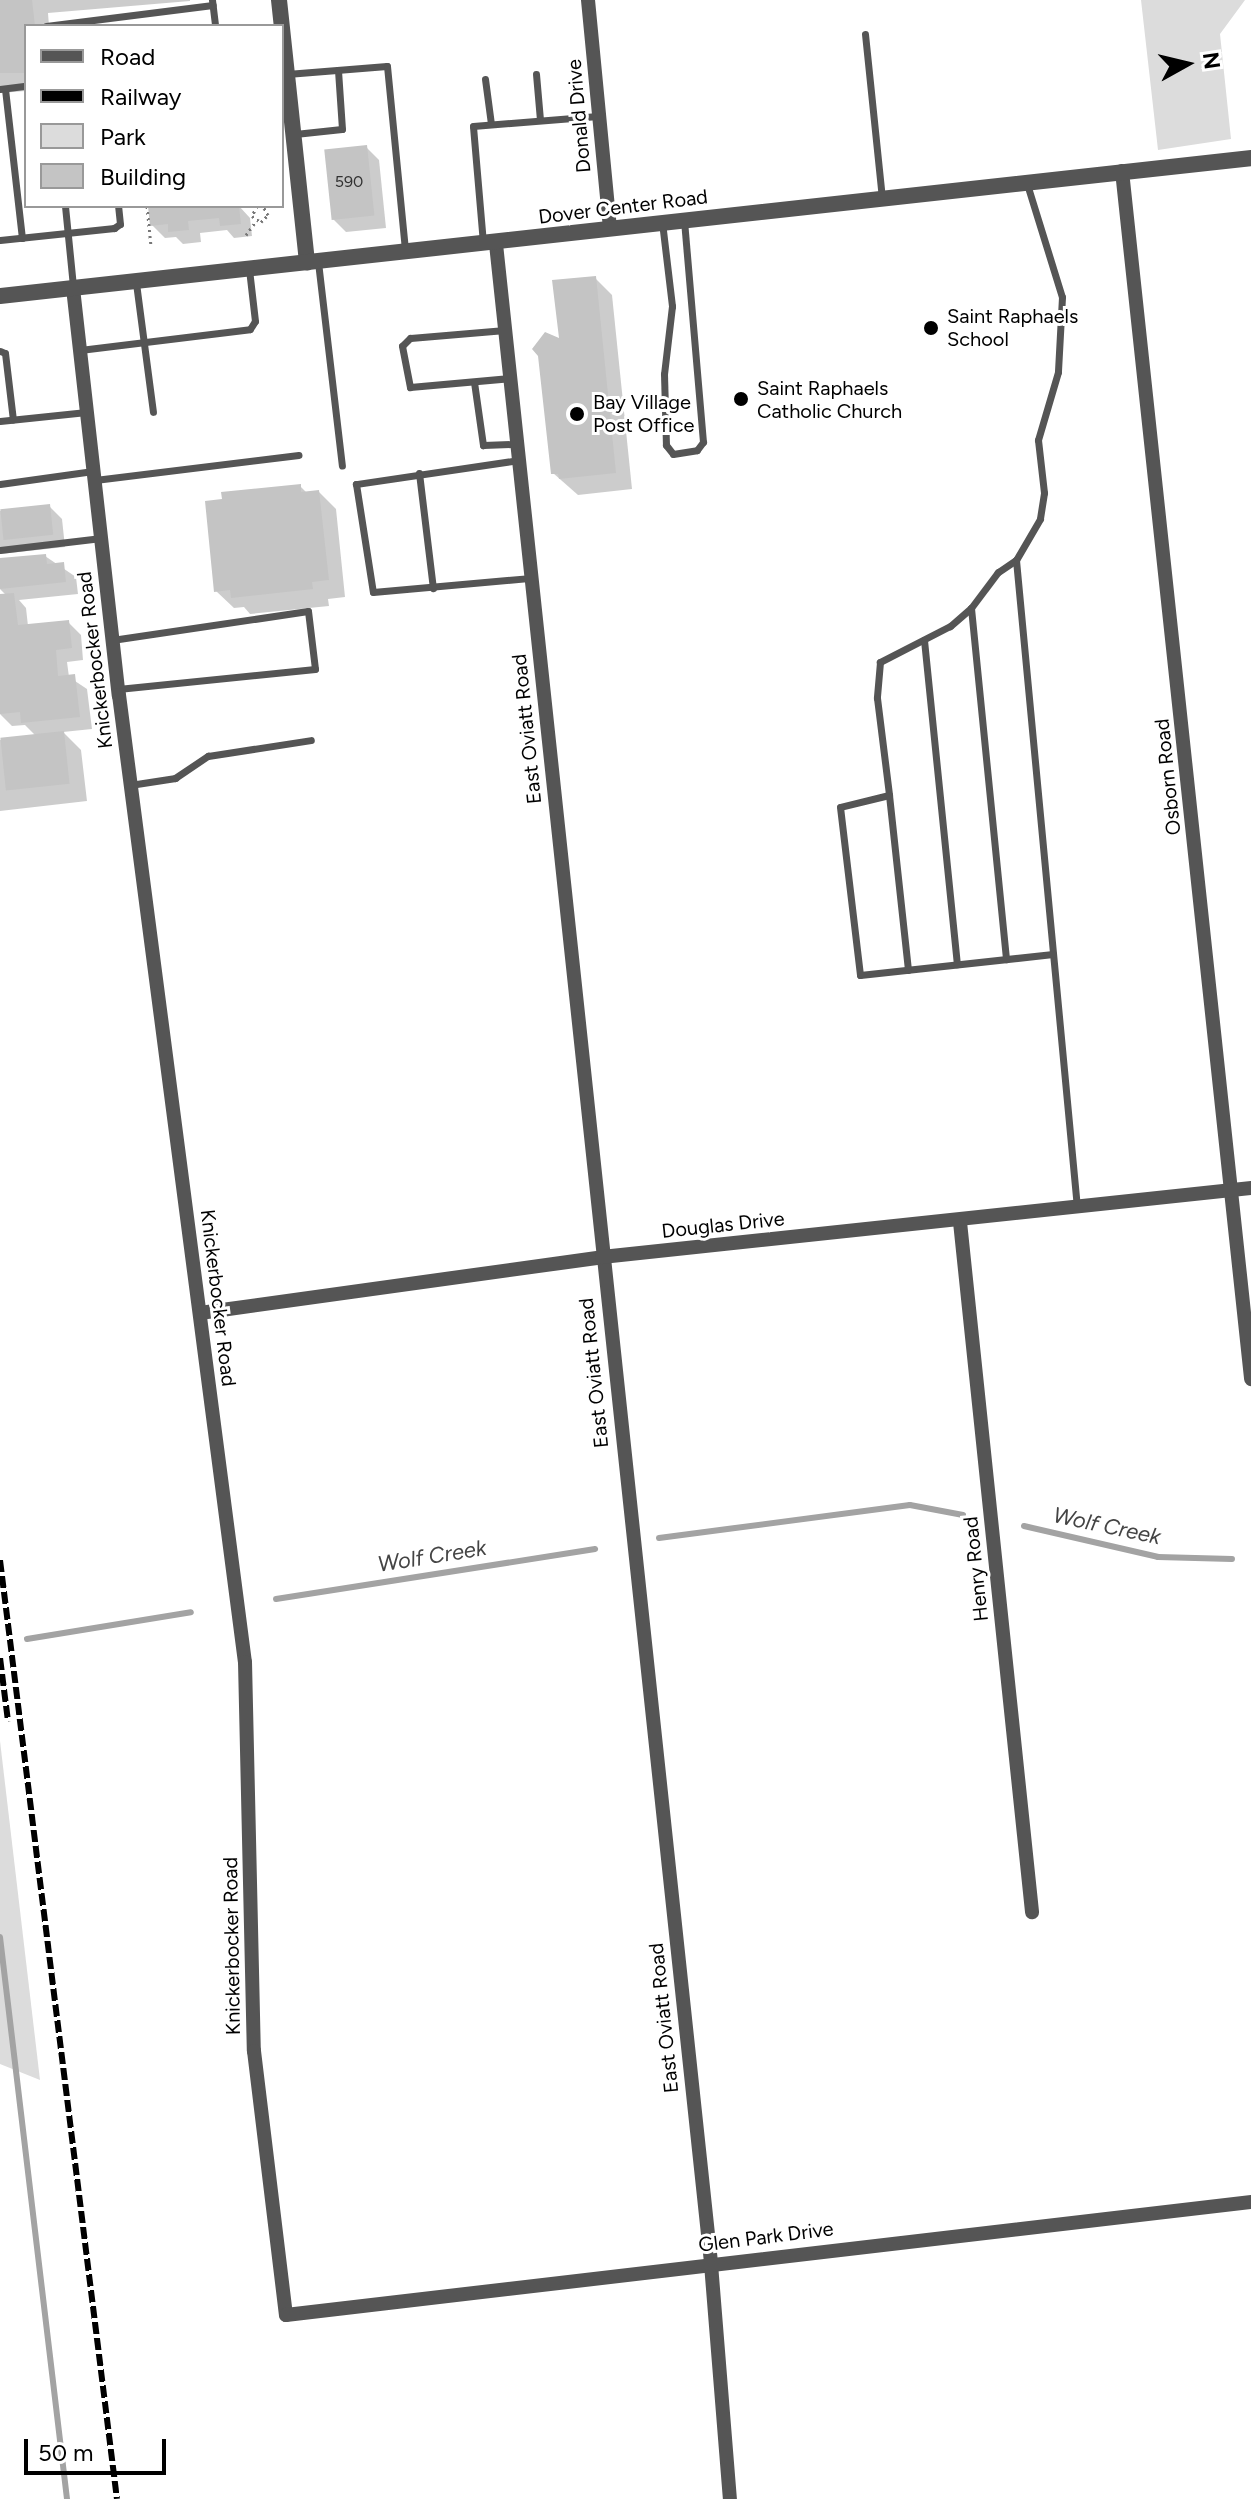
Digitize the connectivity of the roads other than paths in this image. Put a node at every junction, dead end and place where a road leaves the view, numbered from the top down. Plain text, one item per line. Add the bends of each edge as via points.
1 (279, 0) edge
2 (588, 0) edge
3 (212, 2) edge
4 (60, 24) edge
5 (215, 24) edge
6 (281, 24) edge
7 (865, 34) dead end
8 (284, 48) edge
9 (338, 70) junction
10 (287, 74) junction
11 (536, 74) dead end
12 (485, 79) dead end
13 (24, 86) edge
14 (2, 89) edge
15 (600, 116) junction
16 (540, 120) junction
17 (491, 124) junction
18 (293, 135) junction
19 (1251, 158) edge
20 (1122, 171) junction
21 (1027, 182) junction
22 (882, 198) junction
23 (65, 208) edge
24 (118, 208) edge
25 (683, 220) junction
26 (662, 222) junction
27 (610, 228) junction
28 (68, 233) junction
29 (22, 238) junction
30 (0, 240) edge
31 (490, 244) junction
32 (405, 253) junction
33 (313, 262) junction
34 (249, 269) junction
35 (136, 281) junction
36 (73, 288) junction
37 (0, 296) edge
38 (505, 330) junction
39 (144, 342) junction
40 (80, 350) junction
41 (0, 351) edge
42 (511, 378) junction
43 (474, 382) junction
44 (87, 412) junction
45 (153, 412) dead end
46 (13, 420) junction
47 (0, 421) edge
48 (518, 452) junction
49 (298, 455) dead end
50 (342, 466) dead end
51 (419, 473) junction
52 (94, 476) junction
53 (0, 484) edge
54 (101, 538) junction
55 (0, 550) edge
56 (1016, 560) junction
57 (531, 578) junction
58 (433, 588) junction
59 (971, 608) junction
60 (112, 640) junction
61 (924, 640) junction
62 (118, 689) junction
63 (311, 740) dead end
64 (130, 785) junction
65 (889, 795) junction
66 (1053, 954) junction
67 (1006, 959) junction
68 (957, 964) junction
69 (908, 970) junction
70 (1251, 1188) edge
71 (1233, 1190) junction
72 (1077, 1209) junction
73 (960, 1222) junction
74 (602, 1257) junction
75 (200, 1313) junction
76 (1251, 1379) edge
77 (1032, 1912) dead end
78 (1251, 2202) edge
79 (711, 2264) junction
80 (286, 2315) joint
81 (730, 2499) edge

1 - 6 street
2 - 15 street, Donald Drive
3 - 4 lane
3 - 5 lane
7 - 22 lane
8 - 10 street
9 - 10 lane
9 - 18 lane via 342,129
9 - 32 lane via 387,66
10 - 18 street
11 - 16 lane
12 - 17 lane
13 - 14 lane
14 - 29 lane
15 - 16 lane
15 - 27 street, Donald Drive
16 - 17 lane
17 - 31 lane via 473,126
18 - 33 street
19 - 20 street, Dover Center Road
20 - 21 street, Dover Center Road
20 - 71 street, Osborn Road
21 - 22 street, Dover Center Road
21 - 56 lane via 1035,222 1055,262 1061,331 1058,372 1038,440 1044,493 1040,519
22 - 25 street, Dover Center Road
23 - 28 lane
24 - 28 lane via 120,224 114,228
25 - 26 street, Dover Center Road
25 - 26 lane via 703,442 697,450 673,454 666,445 664,374 672,306
26 - 27 street, Dover Center Road
27 - 31 street, Dover Center Road
28 - 29 lane
28 - 36 lane
29 - 30 lane
31 - 32 street, Dover Center Road
31 - 38 street, East Oviatt Road
32 - 33 street, Dover Center Road
33 - 34 street, Dover Center Road
33 - 50 lane
34 - 35 street, Dover Center Road
34 - 39 lane via 255,321 250,329
35 - 36 street, Dover Center Road
35 - 39 lane
36 - 37 street, Dover Center Road
36 - 40 street, Knickerbocker Road
38 - 42 street, East Oviatt Road
38 - 43 lane via 405,340 410,387
39 - 40 lane
39 - 45 lane
40 - 44 street, Knickerbocker Road
41 - 46 lane via 5,353
42 - 43 lane
42 - 48 street, East Oviatt Road
43 - 48 lane via 483,445
44 - 46 lane
44 - 52 street, Knickerbocker Road
46 - 47 lane
48 - 51 lane
48 - 57 street, East Oviatt Road
49 - 52 lane
51 - 58 lane
51 - 58 lane via 356,484 373,592
52 - 53 lane
52 - 54 street, Knickerbocker Road
54 - 55 lane
54 - 60 street, Knickerbocker Road
56 - 59 lane via 998,572
56 - 66 lane
57 - 58 lane
57 - 74 street, East Oviatt Road
59 - 61 lane
59 - 67 lane
60 - 62 street, Knickerbocker Road
60 - 62 lane via 308,611 315,669
61 - 65 lane via 880,662 877,698
61 - 68 lane
62 - 64 street, Knickerbocker Road
63 - 64 lane via 208,756 175,778
64 - 75 street, Knickerbocker Road
65 - 69 lane
65 - 69 lane via 840,807 860,975
66 - 67 lane
66 - 72 lane
67 - 68 lane
68 - 69 lane
70 - 71 street, Douglas Drive
71 - 72 street, Douglas Drive
71 - 76 street, Osborn Road
72 - 73 street, Douglas Drive
73 - 74 street, Douglas Drive
73 - 77 street, Henry Road
74 - 75 street, Douglas Drive
74 - 79 street, East Oviatt Road
75 - 80 street, Knickerbocker Road via 245,1662 254,2051
78 - 79 street, Glen Park Drive
79 - 80 street, Glen Park Drive
79 - 81 street, East Oviatt Road

